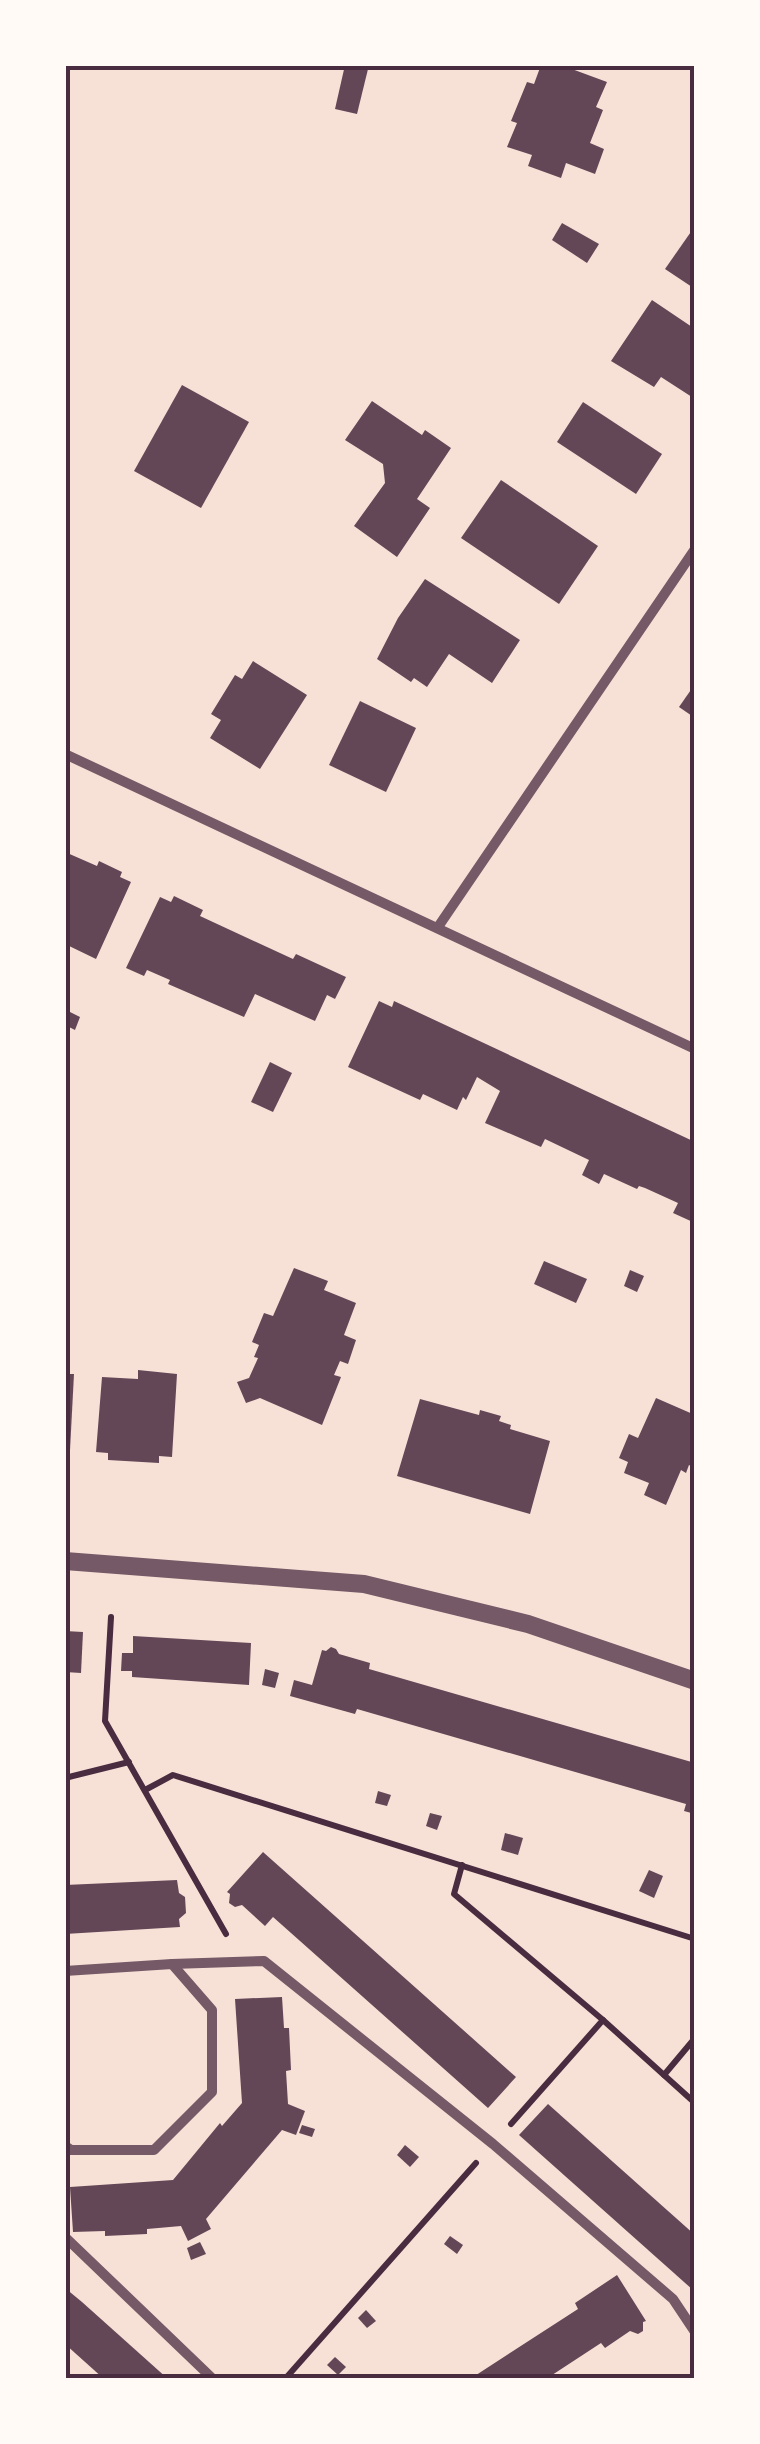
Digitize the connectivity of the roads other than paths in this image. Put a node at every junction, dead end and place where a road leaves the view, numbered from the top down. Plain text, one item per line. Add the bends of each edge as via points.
1 (695, 548) edge
2 (65, 754) edge
3 (438, 927) junction
4 (695, 1050) edge
5 (65, 1561) edge
6 (695, 1681) edge
7 (172, 1964) junction
8 (65, 1970) edge
9 (65, 2146) edge
10 (65, 2236) edge
11 (695, 2332) edge
12 (213, 2379) edge

1 - 3 street
2 - 3 street
3 - 4 street
5 - 6 street via 364,1584 528,1624
7 - 8 street
7 - 9 street via 212,2010 212,2092 154,2150
7 - 11 street via 264,1961 493,2144 673,2300
10 - 12 street

